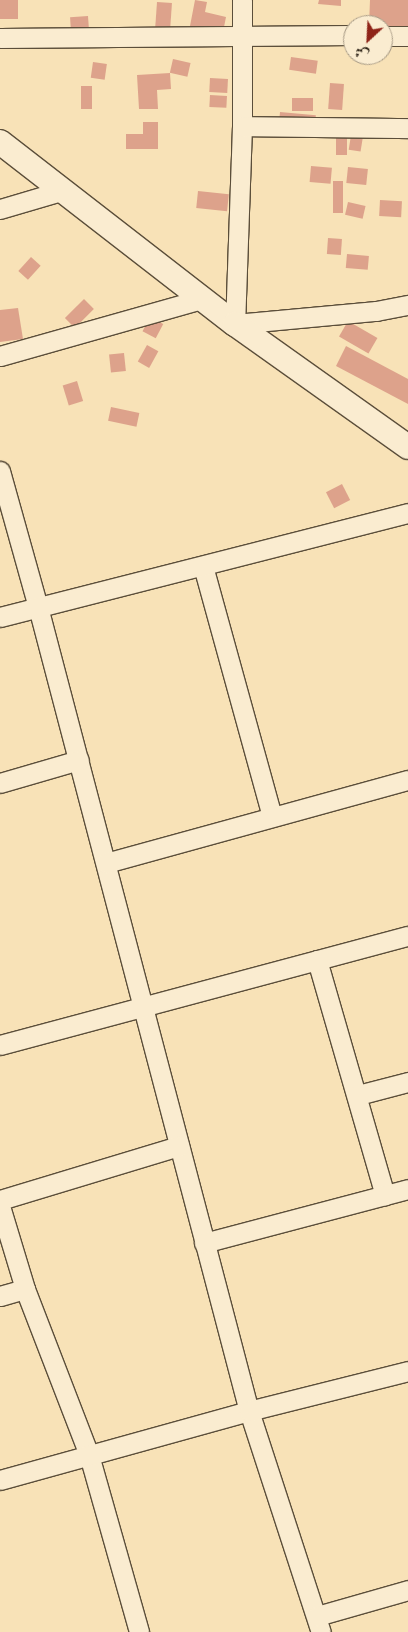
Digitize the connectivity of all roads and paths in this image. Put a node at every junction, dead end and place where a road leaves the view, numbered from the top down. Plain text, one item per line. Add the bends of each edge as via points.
1 (242, 0) edge
2 (242, 34) junction
3 (343, 36) edge
4 (393, 36) edge
5 (408, 36) edge
6 (0, 38) edge
7 (242, 126) junction
8 (408, 128) edge
9 (0, 142) edge
10 (61, 190) junction
11 (0, 209) edge
12 (202, 299) junction
13 (408, 305) edge
14 (235, 324) junction
15 (0, 356) edge
16 (408, 447) edge
17 (0, 470) edge
18 (408, 513) edge
19 (203, 566) junction
20 (38, 607) junction
21 (0, 617) edge
22 (79, 760) junction
23 (408, 780) edge
24 (0, 783) edge
25 (272, 817) junction
26 (106, 863) junction
27 (408, 936) edge
28 (317, 960) junction
29 (143, 1007) junction
30 (0, 1045) edge
31 (408, 1082) edge
32 (358, 1095) junction
33 (179, 1146) junction
34 (408, 1189) edge
35 (385, 1195) junction
36 (0, 1200) edge
37 (0, 1206) edge
38 (204, 1243) junction
39 (25, 1289) junction
40 (0, 1296) edge
41 (408, 1371) edge
42 (250, 1411) junction
43 (89, 1455) junction
44 (0, 1480) edge
45 (408, 1590) edge
46 (319, 1624) edge
47 (139, 1632) edge

1 - 2 street
2 - 3 street
2 - 6 street
2 - 7 street
4 - 5 street
7 - 8 street
7 - 14 street
9 - 10 street
10 - 11 street
10 - 12 street
12 - 14 street
12 - 15 street
13 - 14 street
14 - 16 street
17 - 20 street
18 - 19 street
19 - 20 street
19 - 25 street
20 - 21 street
20 - 22 street
22 - 24 street
22 - 26 street
23 - 25 street
25 - 26 street
26 - 29 street
27 - 28 street
28 - 29 street
28 - 32 street
29 - 30 street
29 - 33 street
31 - 32 street
32 - 35 street
33 - 36 street
33 - 38 street
34 - 35 street
35 - 38 street
37 - 39 street
38 - 42 street
39 - 40 street
39 - 43 street
41 - 42 street
42 - 43 street
42 - 46 street
43 - 44 street
43 - 47 street
45 - 46 street

